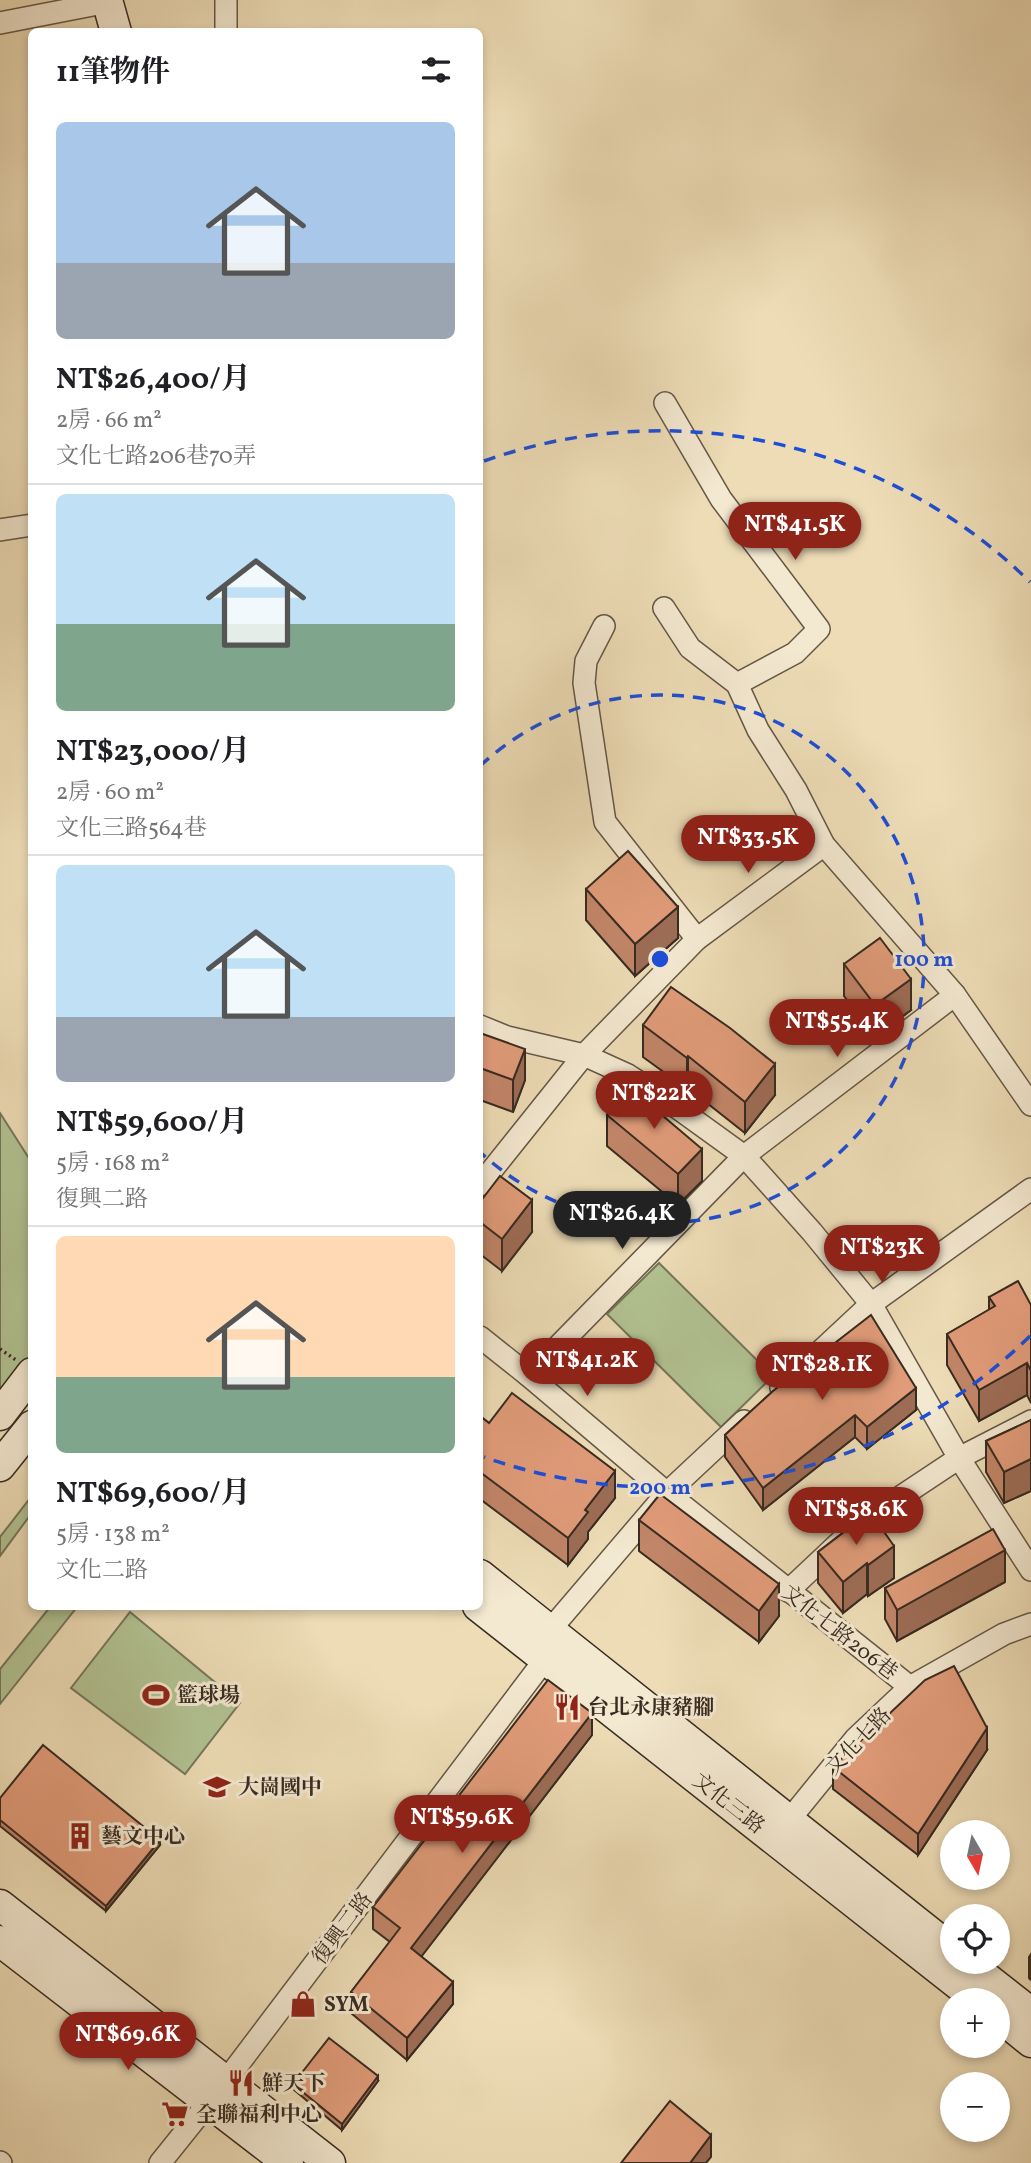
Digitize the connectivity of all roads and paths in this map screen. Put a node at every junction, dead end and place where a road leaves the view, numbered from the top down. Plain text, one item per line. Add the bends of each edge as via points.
1 (226, 0) edge
2 (107, 1) edge
3 (0, 23) edge
4 (115, 28) edge
5 (226, 28) edge
6 (665, 403) dead end
7 (28, 525) edge
8 (0, 530) edge
9 (664, 608) dead end
10 (604, 626) dead end
11 (737, 684) junction
12 (824, 845) junction
13 (696, 939) junction
14 (955, 995) junction
15 (483, 1027) edge
16 (584, 1055) junction
17 (1031, 1105) edge
18 (744, 1156) junction
19 (483, 1181) edge
20 (1031, 1189) edge
21 (871, 1304) junction
22 (483, 1339) edge
23 (529, 1376) junction
24 (28, 1378) edge
25 (0, 1415) edge
26 (1031, 1421) edge
27 (28, 1431) edge
28 (959, 1458) junction
29 (0, 1466) edge
30 (667, 1493) junction
31 (1031, 1570) edge
32 (483, 1578) edge
33 (788, 1591) junction
34 (483, 1609) edge
35 (1031, 1624) edge
36 (548, 1644) junction
37 (910, 1687) junction
38 (781, 1829) junction
39 (0, 1905) edge
40 (0, 1941) edge
41 (940, 1942) edge
42 (981, 1974) edge
43 (964, 1988) edge
44 (1031, 2013) edge
45 (1010, 2025) edge
46 (1031, 2042) edge
47 (218, 2093) junction
48 (160, 2163) edge
49 (288, 2163) edge
50 (330, 2163) edge

1 - 5 street
2 - 3 street
2 - 4 street
6 - 11 street via 721,499 819,629 794,653
7 - 8 street
9 - 11 street via 690,648
10 - 13 street via 586,661 584,683 605,822
11 - 12 street
12 - 13 street
12 - 14 street
13 - 16 street
14 - 17 street
14 - 18 street
15 - 16 street
16 - 18 street via 628,1075
16 - 19 street
18 - 21 street
18 - 23 street
20 - 21 street, 復興二路
21 - 28 street
21 - 30 street, 復興二路
22 - 23 street, 文化七路206巷
23 - 30 street, 文化七路206巷
24 - 25 street
26 - 28 street
27 - 29 street
28 - 31 street
28 - 33 street via 858,1525
30 - 33 street, 文化七路206巷
30 - 36 street, 復興二路
32 - 36 street, 文化三路
33 - 37 street, 文化七路206巷
34 - 36 street, 文化三路
35 - 37 street, 文化七路 via 1004,1634
36 - 38 street, 文化三路
36 - 47 street, 復興二路
37 - 38 street, 文化七路 via 855,1739
38 - 41 street, 文化三路
38 - 43 street, 文化三路
39 - 47 street
40 - 47 street
42 - 44 street
45 - 46 street
47 - 48 street, 復興二路
47 - 49 street
47 - 50 street

